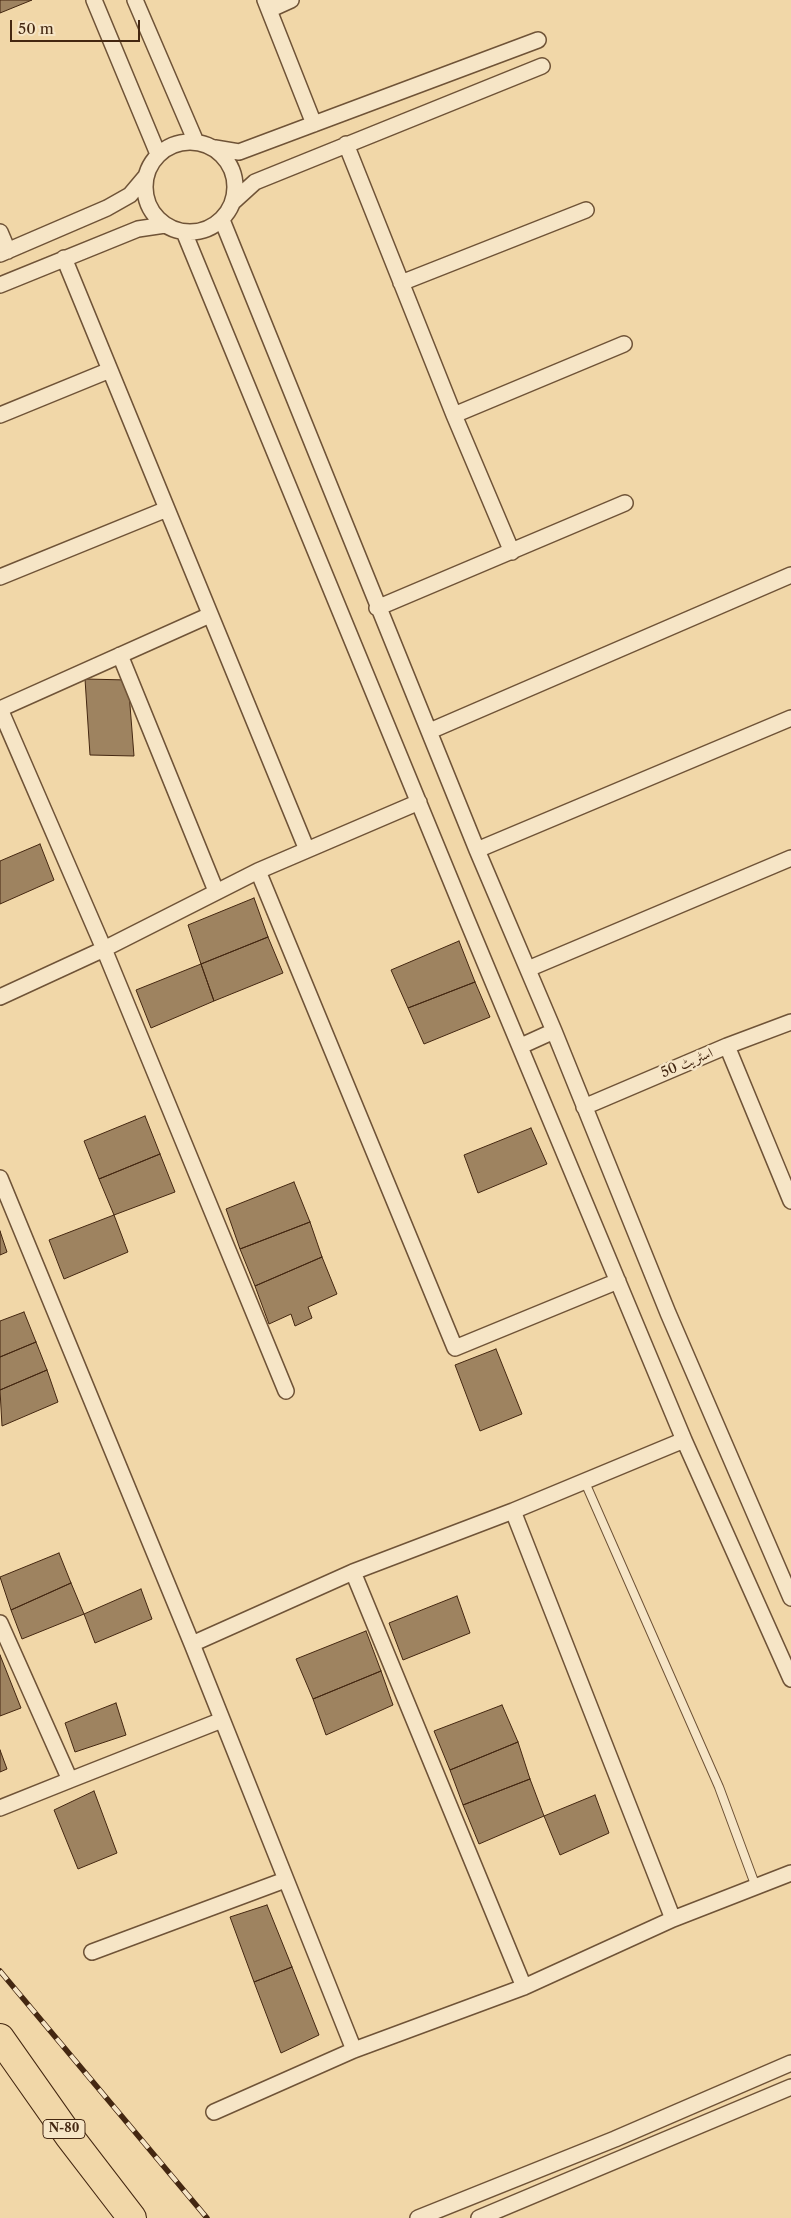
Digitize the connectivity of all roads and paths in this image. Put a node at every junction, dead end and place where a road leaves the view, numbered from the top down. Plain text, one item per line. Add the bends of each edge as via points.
1 (94, 0) edge
2 (135, 0) edge
3 (291, 0) edge
4 (267, 5) edge
5 (538, 40) dead end
6 (542, 66) dead end
7 (314, 124) junction
8 (196, 142) junction
9 (346, 144) junction
10 (215, 148) junction
11 (158, 154) junction
12 (146, 176) junction
13 (233, 202) junction
14 (586, 210) dead end
15 (222, 220) junction
16 (165, 225) junction
17 (0, 232) edge
18 (184, 232) junction
19 (4, 252) edge
20 (64, 258) junction
21 (401, 282) junction
22 (0, 285) edge
23 (624, 344) dead end
24 (110, 370) junction
25 (0, 415) edge
26 (454, 415) junction
27 (625, 503) dead end
28 (167, 509) junction
29 (512, 552) junction
30 (791, 575) edge
31 (0, 577) edge
32 (377, 608) junction
33 (210, 615) junction
34 (120, 655) junction
35 (0, 709) edge
36 (791, 718) edge
37 (430, 731) junction
38 (418, 802) junction
39 (307, 850) junction
40 (476, 850) junction
41 (791, 858) edge
42 (258, 871) junction
43 (216, 891) junction
44 (104, 949) junction
45 (528, 969) junction
46 (0, 997) edge
47 (791, 1022) edge
48 (554, 1031) junction
49 (521, 1046) junction
50 (727, 1046) junction
51 (584, 1107) junction
52 (0, 1178) edge
53 (791, 1201) edge
54 (618, 1281) junction
55 (286, 1391) dead end
56 (684, 1440) junction
57 (584, 1480) junction
58 (514, 1511) junction
59 (352, 1572) junction
60 (791, 1598) edge
61 (1, 1630) edge
62 (192, 1644) junction
63 (790, 1673) edge
64 (222, 1720) junction
65 (70, 1780) junction
66 (0, 1808) edge
67 (791, 1873) edge
68 (285, 1880) junction
69 (756, 1886) junction
70 (673, 1919) junction
71 (92, 1952) dead end
72 (524, 1987) junction
73 (0, 2038) edge
74 (354, 2050) junction
75 (791, 2063) edge
76 (791, 2087) edge
77 (214, 2112) dead end
78 (132, 2218) edge
79 (418, 2218) edge
80 (479, 2218) edge

1 - 11 street
2 - 8 street
3 - 4 street
4 - 7 street
5 - 7 street
6 - 9 street
7 - 10 street via 239,152
8 - 10 street
8 - 11 street via 176,144
9 - 13 street via 255,182
9 - 21 street
10 - 13 street via 229,163 235,182
11 - 12 street
12 - 16 street via 145,194 152,212
12 - 19 street via 130,194 107,208
13 - 15 street
14 - 21 street
15 - 18 street via 204,230
15 - 32 street
16 - 18 street
16 - 20 street via 138,229
17 - 19 street
18 - 38 street
20 - 22 street
20 - 24 street
21 - 26 street
23 - 26 street
24 - 25 street
24 - 28 street
26 - 29 street
27 - 29 street
28 - 31 street
28 - 33 street
29 - 32 street
30 - 37 street
32 - 37 street
33 - 34 street
33 - 39 street
34 - 35 street
34 - 43 street
35 - 44 street
36 - 40 street
37 - 40 street
38 - 39 street
38 - 49 street
39 - 42 street
40 - 45 street
41 - 45 street
42 - 43 street
42 - 54 street via 454,1348
43 - 44 street
44 - 46 street
44 - 55 street
45 - 48 street
47 - 50 street, اسٹریٹ 50
48 - 49 street
48 - 51 street
49 - 54 street
50 - 51 street, اسٹریٹ 50
50 - 53 street
51 - 60 street via 668,1313
52 - 62 street
54 - 56 street
56 - 57 street
56 - 63 street
57 - 58 street
57 - 69 lane via 719,1787
58 - 59 street
58 - 70 street
59 - 62 street
59 - 72 street
61 - 65 street
62 - 64 street
64 - 65 street
64 - 68 street
65 - 66 street
67 - 69 street
68 - 71 street
68 - 74 street
69 - 70 street
70 - 72 street
72 - 74 street
73 - 78 highway, N-80
74 - 77 street
75 - 79 street via 615,2140
76 - 80 street

